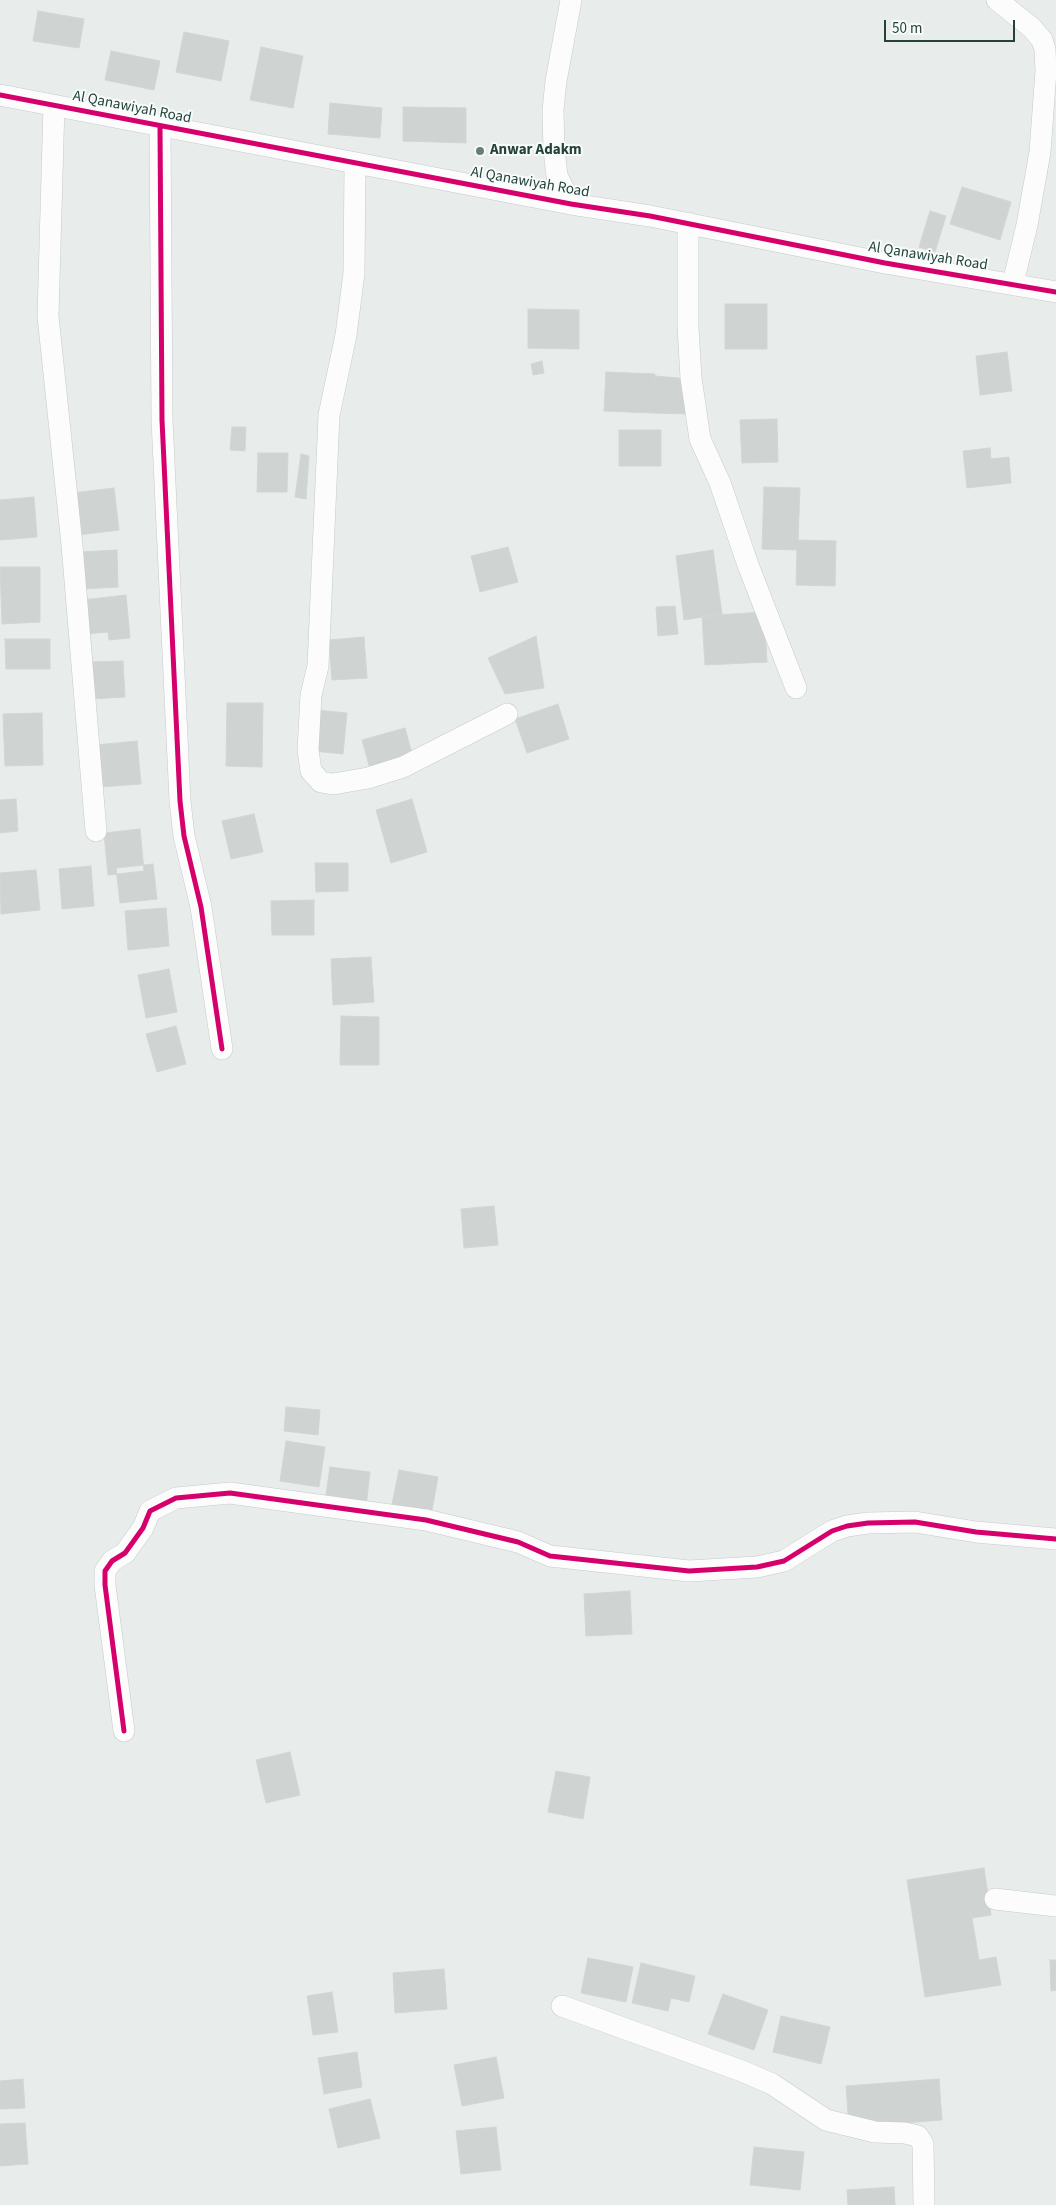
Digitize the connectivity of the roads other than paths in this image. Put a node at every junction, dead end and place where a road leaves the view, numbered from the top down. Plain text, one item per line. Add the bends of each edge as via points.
1 (571, 0) edge
2 (997, 0) edge
3 (0, 95) edge
4 (54, 104) junction
5 (160, 126) junction
6 (355, 164) junction
7 (571, 204) junction
8 (688, 223) junction
9 (1012, 283) junction
10 (1056, 292) edge
11 (796, 688) dead end
12 (507, 714) dead end
13 (96, 831) dead end
14 (222, 1049) dead end
15 (1056, 1539) edge
16 (124, 1732) dead end
17 (994, 1899) dead end
18 (1056, 1906) edge
19 (562, 2006) dead end
20 (924, 2205) edge

1 - 7 street via 553,110 557,176
2 - 9 street via 1032,28 1045,49 1040,152 1027,225
3 - 4 street, Al Qanawiyah Road
4 - 5 street, Al Qanawiyah Road
4 - 13 street via 48,316 72,545
5 - 6 street, Al Qanawiyah Road
5 - 14 street via 162,420 180,802 184,836 201,907
6 - 7 street, Al Qanawiyah Road
6 - 12 street via 354,272 346,335 329,415 318,666 311,695 308,750 311,771 321,782 333,784 368,778 403,766
7 - 8 street, Al Qanawiyah Road
8 - 9 street, Al Qanawiyah Road via 885,263
8 - 11 street via 690,370 700,439 720,483
9 - 10 street, Al Qanawiyah Road
15 - 16 street via 976,1532 915,1522 868,1523 832,1531 784,1561 758,1568 689,1571 550,1556 518,1542 426,1520 230,1493 176,1498 150,1511 143,1528 125,1553 112,1561 105,1571
17 - 18 street
19 - 20 street via 742,2071 772,2084 826,2120 875,2132 918,2136 923,2144

